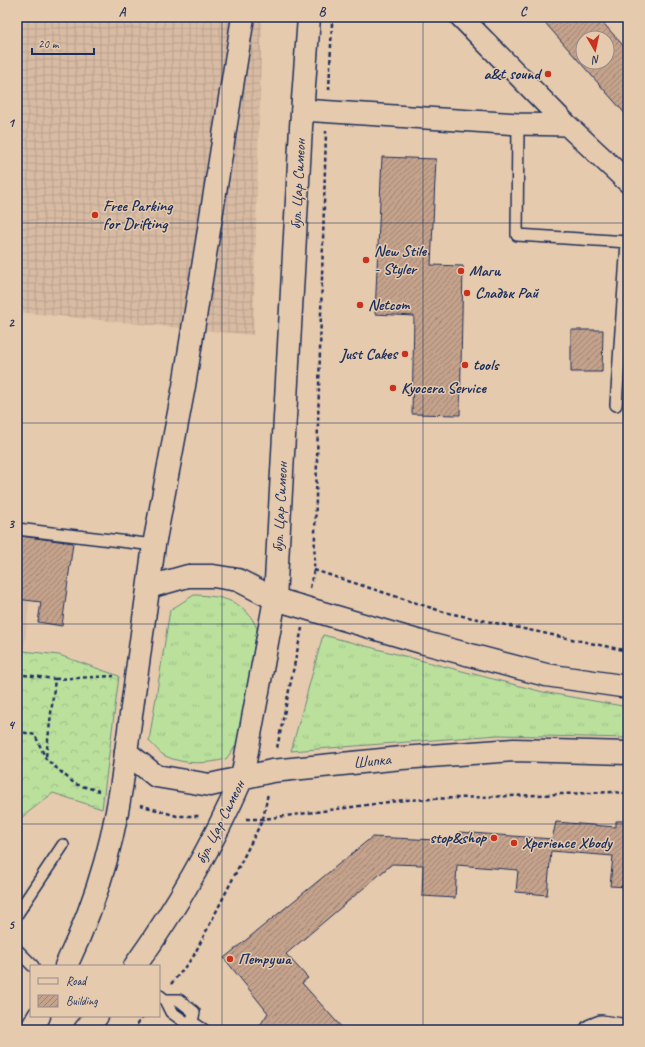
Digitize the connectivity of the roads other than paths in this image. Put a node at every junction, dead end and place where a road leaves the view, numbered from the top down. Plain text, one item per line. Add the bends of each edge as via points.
1 (243, 17) edge
2 (309, 17) edge
3 (461, 17) edge
4 (302, 110) junction
5 (518, 124) junction
6 (566, 125) junction
7 (628, 182) edge
8 (627, 242) edge
9 (616, 405) dead end
10 (17, 529) edge
11 (154, 545) junction
12 (149, 587) junction
13 (275, 599) junction
14 (628, 687) edge
15 (126, 752) junction
16 (628, 753) edge
17 (242, 778) junction
18 (63, 845) dead end
19 (17, 914) edge
20 (17, 950) edge
21 (33, 965) edge
22 (66, 965) edge
23 (136, 965) edge
24 (162, 997) edge
25 (38, 1017) edge
26 (96, 1017) edge
27 (31, 1030) edge
28 (85, 1030) edge
29 (204, 1030) edge
30 (591, 1030) edge
31 (628, 1030) edge

1 - 11 main road via 184,386
2 - 4 main road, бул. Цар Симеон
3 - 6 street
4 - 5 street
4 - 13 main road, бул. Цар Симеон
5 - 6 street
5 - 8 lane via 517,235
6 - 7 street
8 - 9 lane
10 - 11 lane
11 - 12 main road
12 - 13 main road via 188,576 213,576 238,580
12 - 15 main road
13 - 14 main road via 421,642 546,674
13 - 17 main road, бул. Цар Симеон
15 - 17 main road, Шипка via 156,776 210,785
15 - 22 main road via 120,797 104,870 85,928
16 - 17 main road, Шипка via 514,750 272,771
17 - 23 main road, бул. Цар Симеон via 225,818 162,928
18 - 19 lane
20 - 21 lane
24 - 29 lane via 171,1012 185,1022 192,1022
25 - 27 main road
26 - 28 main road
30 - 31 street via 601,1026

